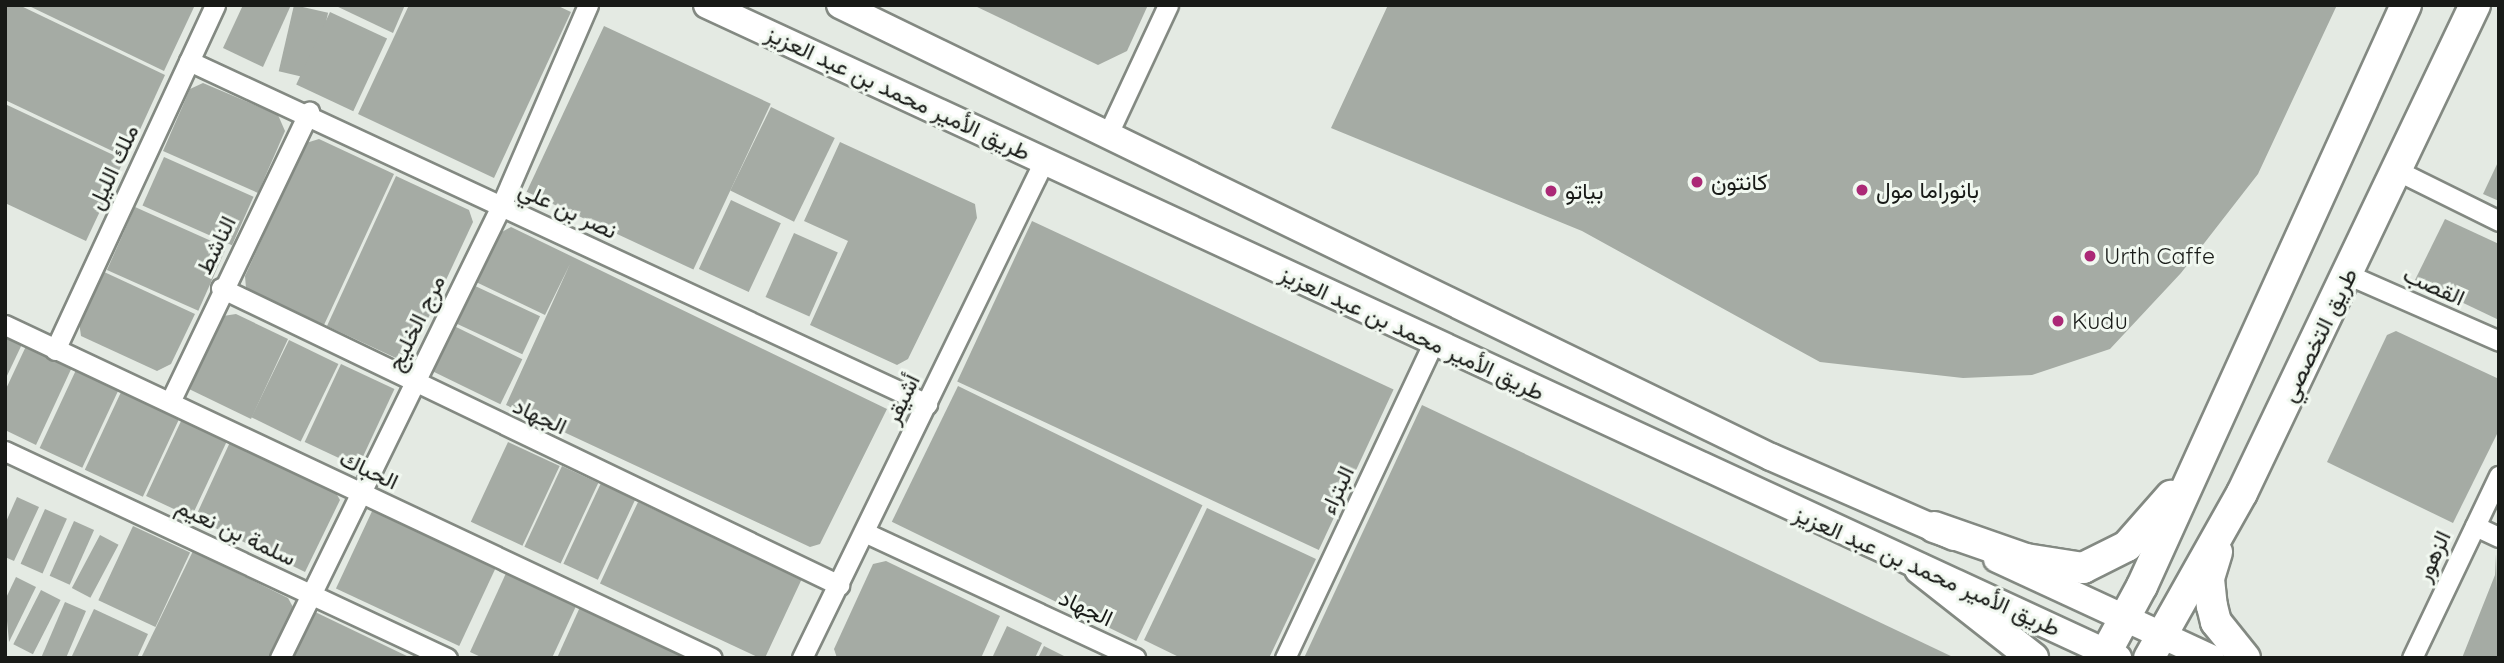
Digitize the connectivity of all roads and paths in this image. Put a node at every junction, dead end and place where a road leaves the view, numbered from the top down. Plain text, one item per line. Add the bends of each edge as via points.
1 (215, 5) edge
2 (587, 5) edge
3 (707, 5) edge
4 (840, 5) edge
5 (1168, 5) edge
6 (2406, 5) edge
7 (2476, 5) edge
8 (189, 61) junction
9 (309, 112) junction
10 (1107, 136) junction
11 (1044, 161) junction
12 (2396, 170) junction
13 (501, 206) junction
14 (2499, 221) edge
15 (1363, 261) junction
16 (2349, 275) junction
17 (221, 288) junction
18 (1345, 303) junction
19 (5, 325) edge
20 (2499, 341) edge
21 (1433, 344) junction
22 (55, 350) junction
23 (414, 384) junction
24 (170, 402) junction
25 (927, 404) junction
26 (5, 451) edge
27 (2189, 475) junction
28 (2499, 476) edge
29 (360, 493) junction
30 (2242, 493) junction
31 (2475, 526) junction
32 (1934, 527) junction
33 (864, 532) junction
34 (2499, 537) edge
35 (2161, 545) junction
36 (1920, 569) junction
37 (2194, 574) junction
38 (839, 585) junction
39 (310, 594) junction
40 (2122, 619) junction
41 (2154, 646) edge
42 (2109, 656) edge
43 (280, 658) edge
44 (447, 658) edge
45 (712, 658) edge
46 (802, 658) edge
47 (1135, 658) edge
48 (1285, 658) edge
49 (2033, 658) edge
50 (2211, 658) edge
51 (2245, 658) edge
52 (2412, 658) edge

1 - 8 street, ملك الليل
2 - 13 street, مرج الخليج
3 - 11 main road, طريق الأمير محمد بن عبد العزيز
4 - 10 main road, طريق الأمير محمد بن عبد العزيز
5 - 10 street
6 - 27 main road
7 - 12 main road, طريق التخصصي
8 - 9 street, نصر بن علي
8 - 22 street, ملك الليل
9 - 13 street, نصر بن علي
9 - 17 street, الناشط
10 - 15 main road, طريق الأمير محمد بن عبد العزيز
11 - 18 main road, طريق الأمير محمد بن عبد العزيز
11 - 25 street, أشيقر
12 - 14 street
12 - 16 main road, طريق التخصصي
13 - 23 street, مرج الخليج
13 - 25 street, نصر بن علي
15 - 18 main road
15 - 32 main road, طريق الأمير محمد بن عبد العزيز
16 - 20 street, القصب
16 - 30 main road, طريق التخصصي
17 - 23 street, الجهاد
17 - 24 street, الناشط
18 - 21 main road, طريق الأمير محمد بن عبد العزيز
19 - 22 street, الحباك
21 - 36 main road, طريق الأمير محمد بن عبد العزيز
21 - 48 street, البتراء
22 - 24 street, الحباك
23 - 29 street, مرج الخليج
23 - 38 street, الجهاد
24 - 29 street, الحباك
25 - 33 street, أشيقر
26 - 39 street, سلمة بن نعيم
27 - 32 main road via 2127,546 2083,568 2026,559
27 - 35 main road
28 - 31 street, الزهور
29 - 39 street, مرج الخليج
29 - 45 street, الحباك
30 - 37 main road, طريق التخصصي
30 - 51 main road via 2209,588 2216,622
31 - 34 street
31 - 52 street, الزهور
32 - 40 main road, طريق الأمير محمد بن عبد العزيز
33 - 38 street, أشيقر
33 - 47 street, الجهاد
35 - 37 main road via 2152,619 2161,618
35 - 40 main road
36 - 42 main road, طريق الأمير محمد بن عبد العزيز
36 - 49 main road
37 - 41 main road, طريق التخصصي
38 - 46 street, أشيقر
39 - 43 street, مرج الخليج
39 - 44 street, سلمة بن نعيم
40 - 41 main road, طريق الأمير محمد بن عبد العزيز
40 - 42 main road
41 - 50 main road, طريق الأمير محمد بن عبد العزيز

